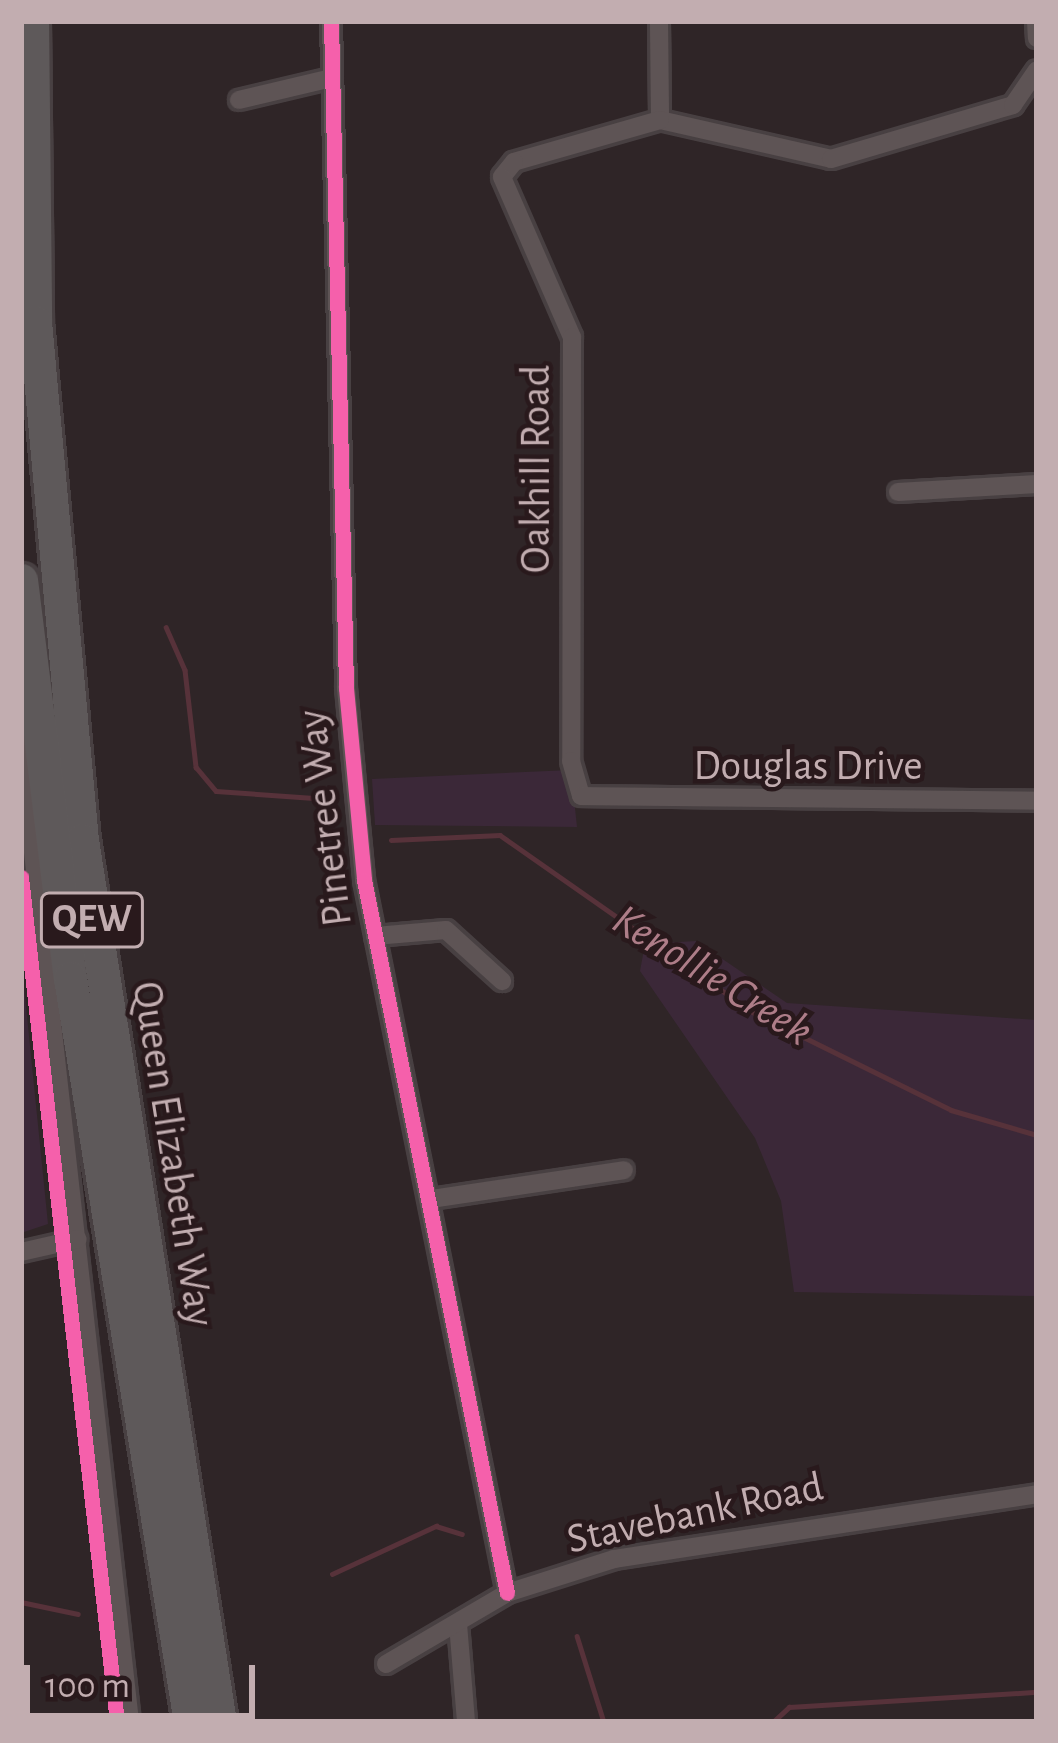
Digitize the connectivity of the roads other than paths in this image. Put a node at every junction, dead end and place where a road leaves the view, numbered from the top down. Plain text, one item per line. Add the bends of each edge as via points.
1 (32, 21) edge
2 (331, 21) edge
3 (659, 21) edge
4 (1036, 21) edge
5 (1037, 38) edge
6 (1037, 70) edge
7 (332, 78) junction
8 (239, 100) dead end
9 (660, 120) junction
10 (1037, 484) edge
11 (898, 492) dead end
12 (21, 580) edge
13 (21, 745) edge
14 (581, 796) joint
15 (1037, 801) edge
16 (375, 936) junction
17 (502, 981) dead end
18 (624, 1170) dead end
19 (431, 1199) junction
20 (78, 1239) junction
21 (21, 1252) edge
22 (1037, 1493) edge
23 (507, 1593) junction
24 (458, 1624) junction
25 (386, 1664) dead end
26 (130, 1722) edge
27 (190, 1722) edge
28 (220, 1722) edge
29 (466, 1722) edge

1 - 28 highway, Queen Elizabeth Way / QEW via 35,322 82,840
2 - 7 street, Pinetree Way
3 - 9 street
4 - 5 street
6 - 9 street via 1012,105 859,158
7 - 8 street
7 - 16 street, Pinetree Way via 346,688
9 - 14 street, Oakhill Road via 514,162 502,199 572,338 571,761
10 - 11 street
12 - 27 highway, Queen Elizabeth Way / QEW via 70,978
13 - 20 street
14 - 15 street, Douglas Drive
16 - 17 street via 446,930
16 - 19 street, Pinetree Way
18 - 19 street
19 - 23 street, Pinetree Way
20 - 21 street
20 - 26 street
22 - 23 street, Stavebank Road via 614,1559
23 - 24 street, Stavebank Road
24 - 25 street, Stavebank Road
24 - 29 street

